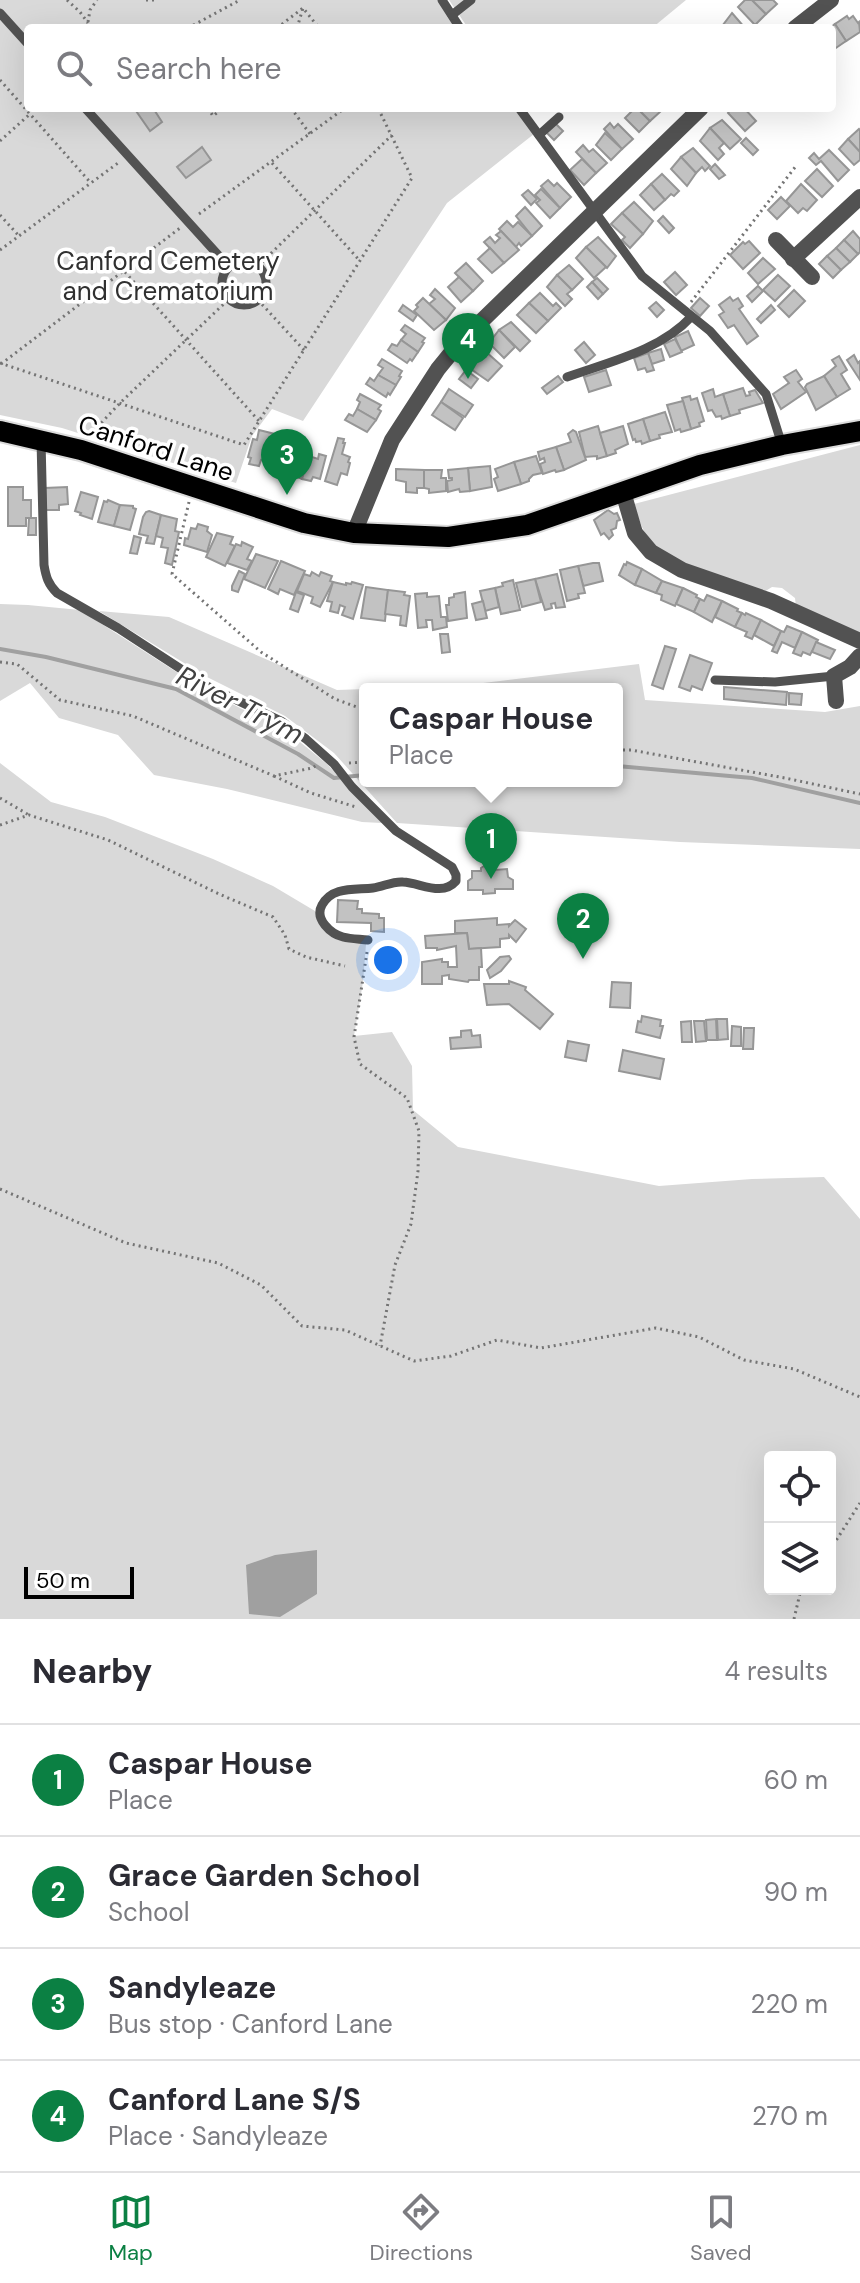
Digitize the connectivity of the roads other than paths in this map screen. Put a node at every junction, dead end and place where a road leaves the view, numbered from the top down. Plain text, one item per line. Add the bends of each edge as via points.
1 (442, 0) edge
2 (471, 0) edge
3 (831, 0) edge
4 (0, 13) edge
5 (452, 15) junction
6 (458, 24) edge
7 (800, 24) edge
8 (24, 40) edge
9 (88, 112) edge
10 (522, 112) edge
11 (697, 112) edge
12 (559, 117) dead end
13 (539, 135) junction
14 (860, 197) edge
15 (594, 210) junction
16 (776, 240) dead end
17 (793, 259) junction
18 (229, 267) junction
19 (812, 277) dead end
20 (688, 314) junction
21 (567, 377) dead end
22 (0, 431) edge
23 (860, 431) edge
24 (41, 440) junction
25 (782, 445) junction
26 (623, 492) junction
27 (354, 533) junction
28 (860, 641) edge
29 (860, 656) edge
30 (834, 676) junction
31 (715, 680) dead end
32 (836, 701) dead end
33 (368, 940) road end

1 - 5 lane
2 - 5 lane
3 - 7 street
4 - 8 lane
5 - 6 lane
9 - 18 lane
10 - 13 lane
11 - 15 street
12 - 13 lane
13 - 15 lane
14 - 17 street
15 - 20 lane via 642,276
15 - 27 street via 438,369 392,440
16 - 17 street
17 - 19 street
18 - 18 lane via 222,287 229,299 246,305 258,300 265,287 258,266 246,261
20 - 21 lane via 681,328 658,341
20 - 25 lane via 766,394
22 - 24 main road, Canford Lane
23 - 25 main road, Canford Lane
24 - 27 main road, Canford Lane via 304,523
24 - 33 lane via 44,565 51,587 207,686 281,721 306,739 396,831 452,867 456,881 447,888 398,881 330,895 320,910 330,930
25 - 26 main road, Canford Lane via 700,465
26 - 27 main road, Canford Lane via 527,525 448,537
26 - 28 street via 635,533 651,552 682,570 771,601
29 - 30 street
30 - 31 lane via 775,682
30 - 32 street

